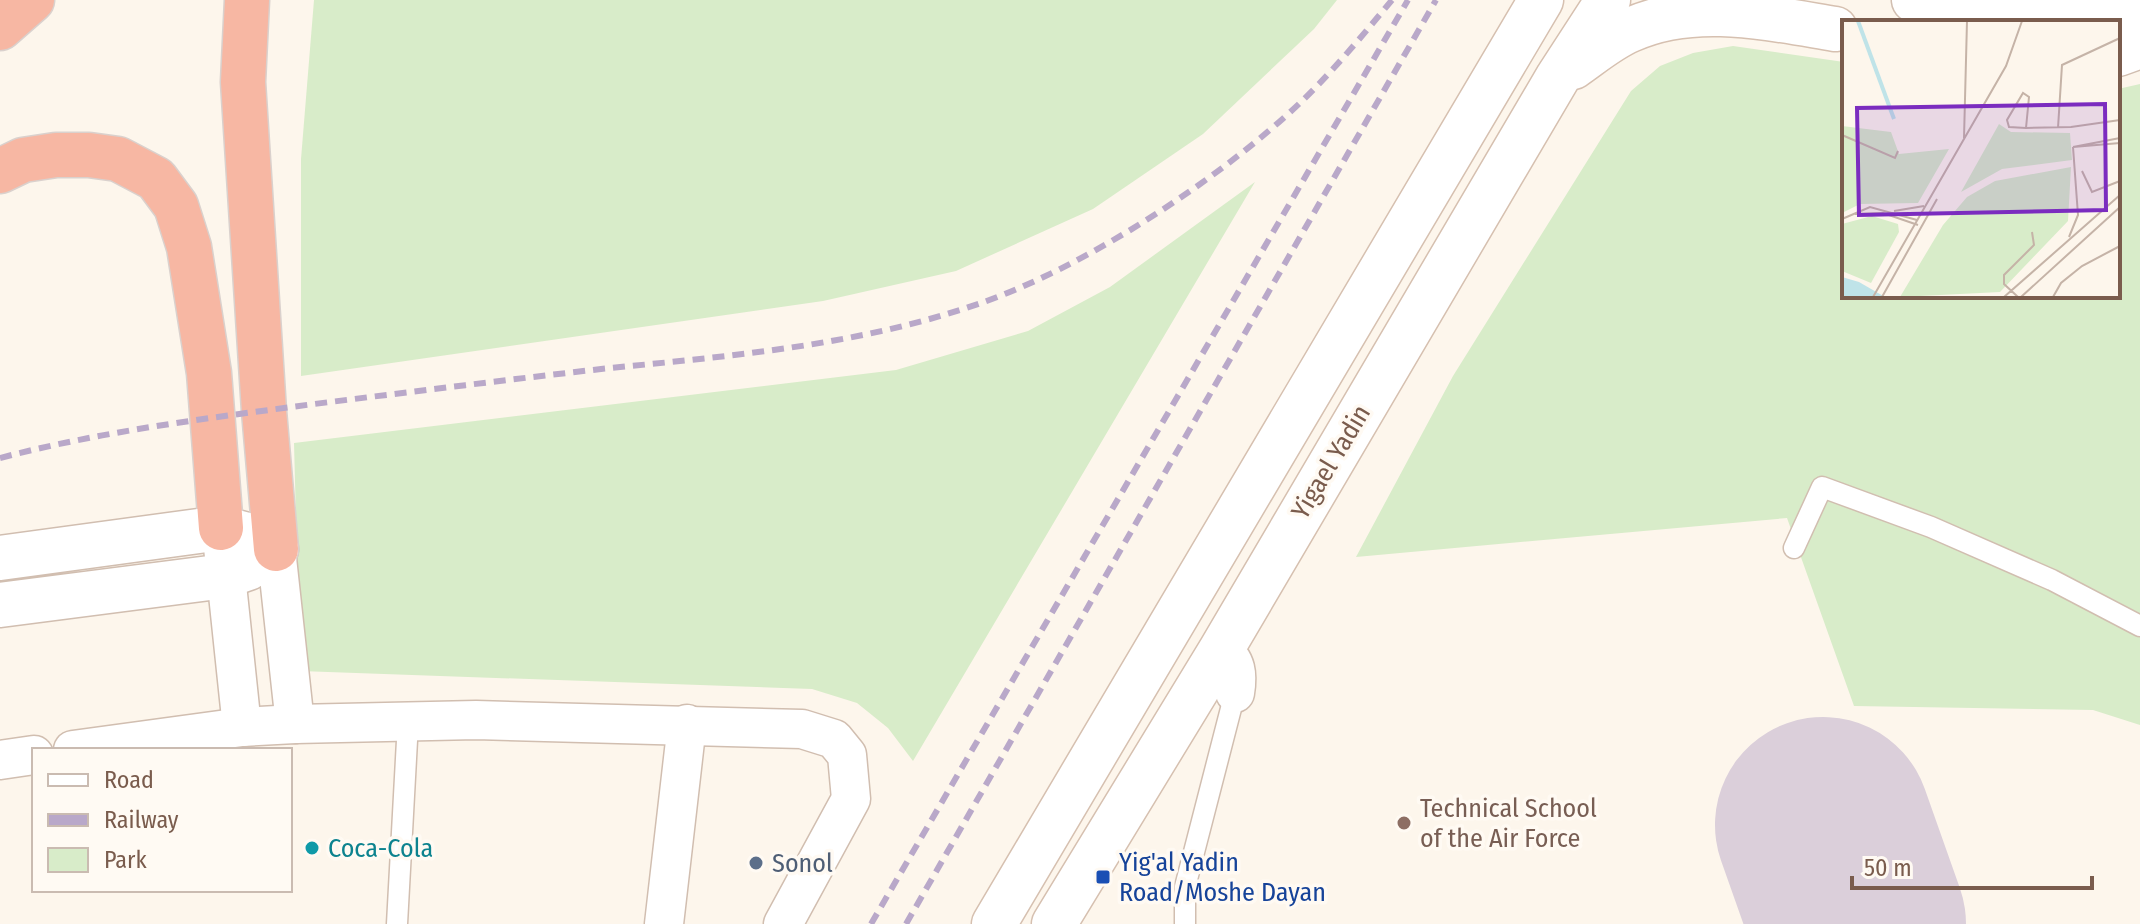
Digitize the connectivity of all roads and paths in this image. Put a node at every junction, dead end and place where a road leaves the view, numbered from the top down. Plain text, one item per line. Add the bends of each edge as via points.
1 (32, 0) edge
2 (247, 0) edge
3 (1541, 0) edge
4 (1608, 0) edge
5 (1766, 0) edge
6 (1914, 0) edge
7 (2140, 9) edge
8 (0, 28) edge
9 (1840, 30) edge
10 (2140, 46) edge
11 (2120, 53) edge
12 (1558, 77) junction
13 (0, 171) edge
14 (221, 528) junction
15 (1794, 548) dead end
16 (276, 549) junction
17 (0, 558) edge
18 (225, 576) junction
19 (0, 605) edge
20 (2140, 626) edge
21 (1221, 650) junction
22 (1235, 693) joint
23 (408, 722) junction
24 (295, 724) junction
25 (687, 724) junction
26 (242, 727) junction
27 (88, 748) edge
28 (32, 755) edge
29 (0, 760) edge
30 (397, 924) edge
31 (664, 924) edge
32 (783, 924) edge
33 (994, 924) edge
34 (1054, 924) edge
35 (1185, 924) edge

1 - 8 highway
2 - 16 highway via 243,82
3 - 33 main road, Yigael Yadin
4 - 12 main road, Yigael Yadin
5 - 9 main road
6 - 7 main road via 2027,16
9 - 12 main road via 1733,15 1663,18 1610,40
10 - 11 main road
12 - 21 main road, Yigael Yadin
13 - 14 highway via 23,160 56,155 118,159 156,179 176,206 189,247 209,373
14 - 16 main road
14 - 17 main road
14 - 18 street
15 - 20 lane via 1822,487 2052,580
16 - 18 main road
16 - 24 street
18 - 19 main road
18 - 26 street
21 - 22 street via 1235,665
21 - 34 main road, Yigael Yadin
22 - 35 lane via 1185,887
23 - 24 street
23 - 25 street
23 - 30 lane
24 - 26 street
25 - 31 street
25 - 32 street via 802,729 834,739 847,755 851,799
26 - 27 street
28 - 29 street

